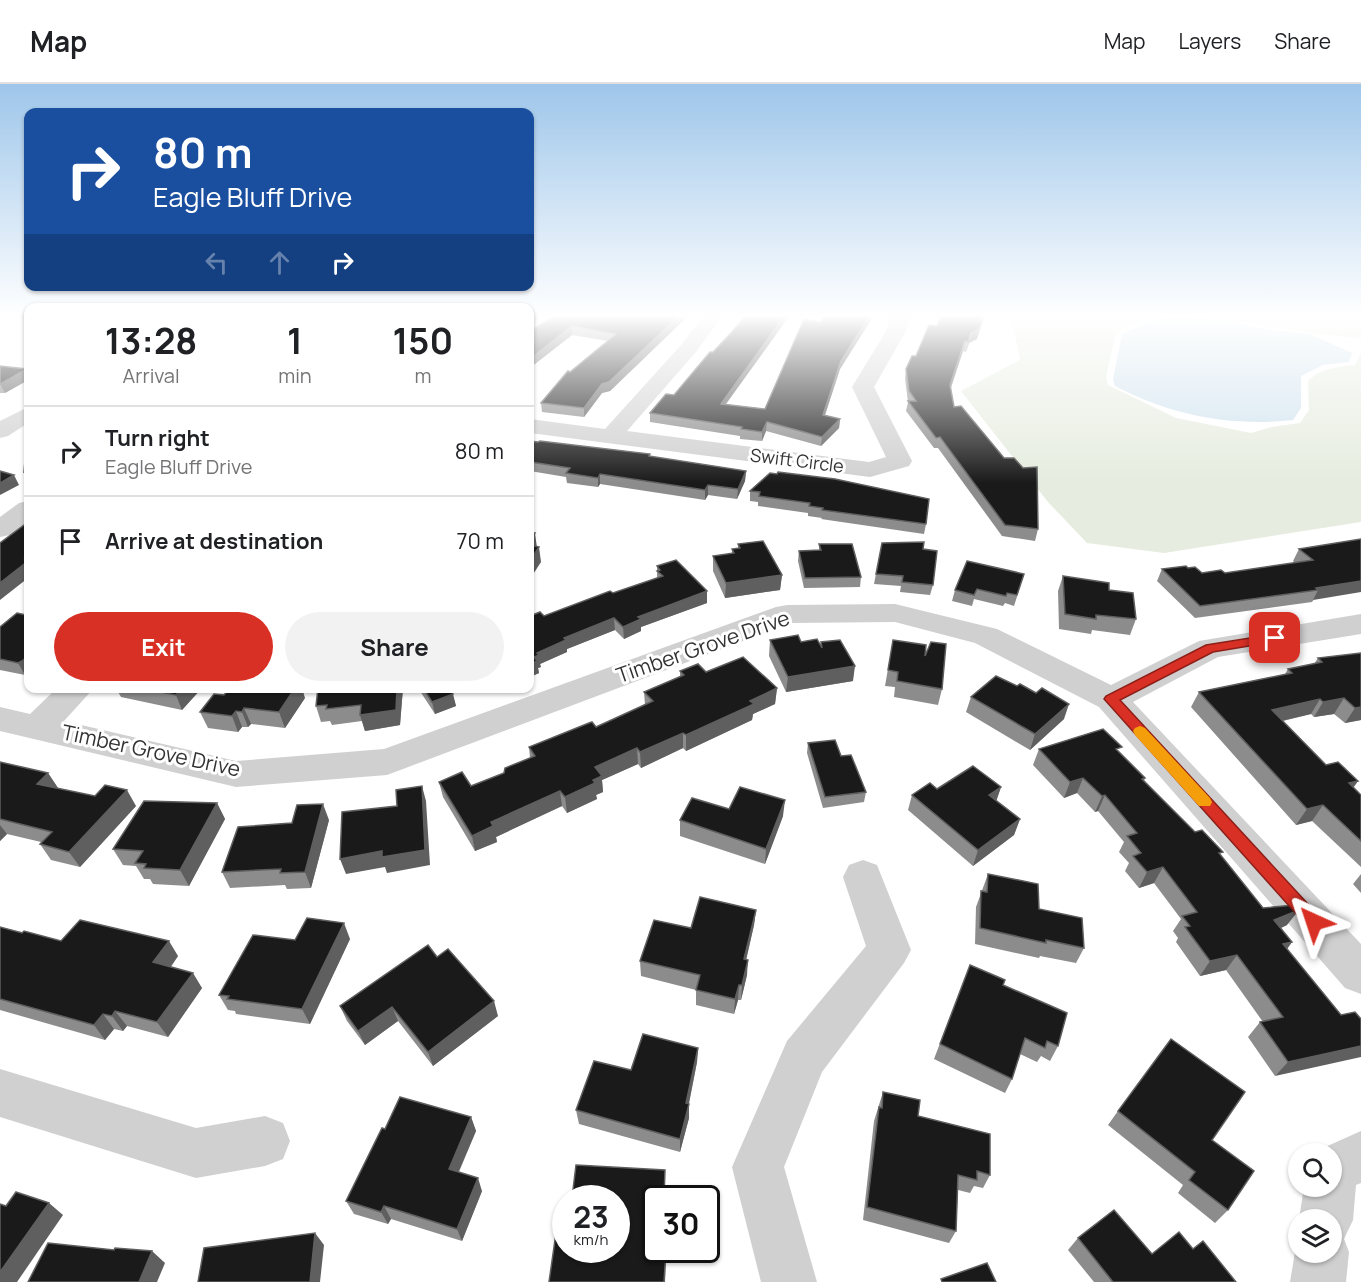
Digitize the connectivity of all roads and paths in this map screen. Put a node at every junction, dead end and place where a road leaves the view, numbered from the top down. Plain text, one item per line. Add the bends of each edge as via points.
1 (668, 371) edge
2 (872, 371) edge
3 (0, 409) edge
4 (24, 412) edge
5 (24, 416) edge
6 (534, 426) edge
7 (0, 431) edge
8 (610, 436) junction
9 (24, 512) edge
10 (0, 529) edge
11 (1361, 624) edge
12 (73, 693) edge
13 (1111, 699) junction
14 (0, 720) edge
15 (37, 727) junction
16 (863, 876) dead end
17 (1361, 974) edge
18 (0, 1093) edge
19 (265, 1141) dead end
20 (1361, 1156) edge
21 (1342, 1165) edge
22 (1321, 1263) edge
23 (789, 1282) edge
24 (1318, 1282) edge

1 - 8 street
2 - 8 street, Swift Circle via 862,387 900,461 870,470
3 - 4 street
5 - 7 street
6 - 8 street, Swift Circle
9 - 10 street
11 - 13 street via 1210,648
12 - 15 street
13 - 15 street, Timber Grove Drive via 986,636 895,613 787,614 387,762 236,774
13 - 17 street, Timber Grove Drive
14 - 15 street, Timber Grove Drive
16 - 23 street via 889,950 804,1057 758,1167
18 - 19 street via 196,1153
20 - 21 street
22 - 24 street

